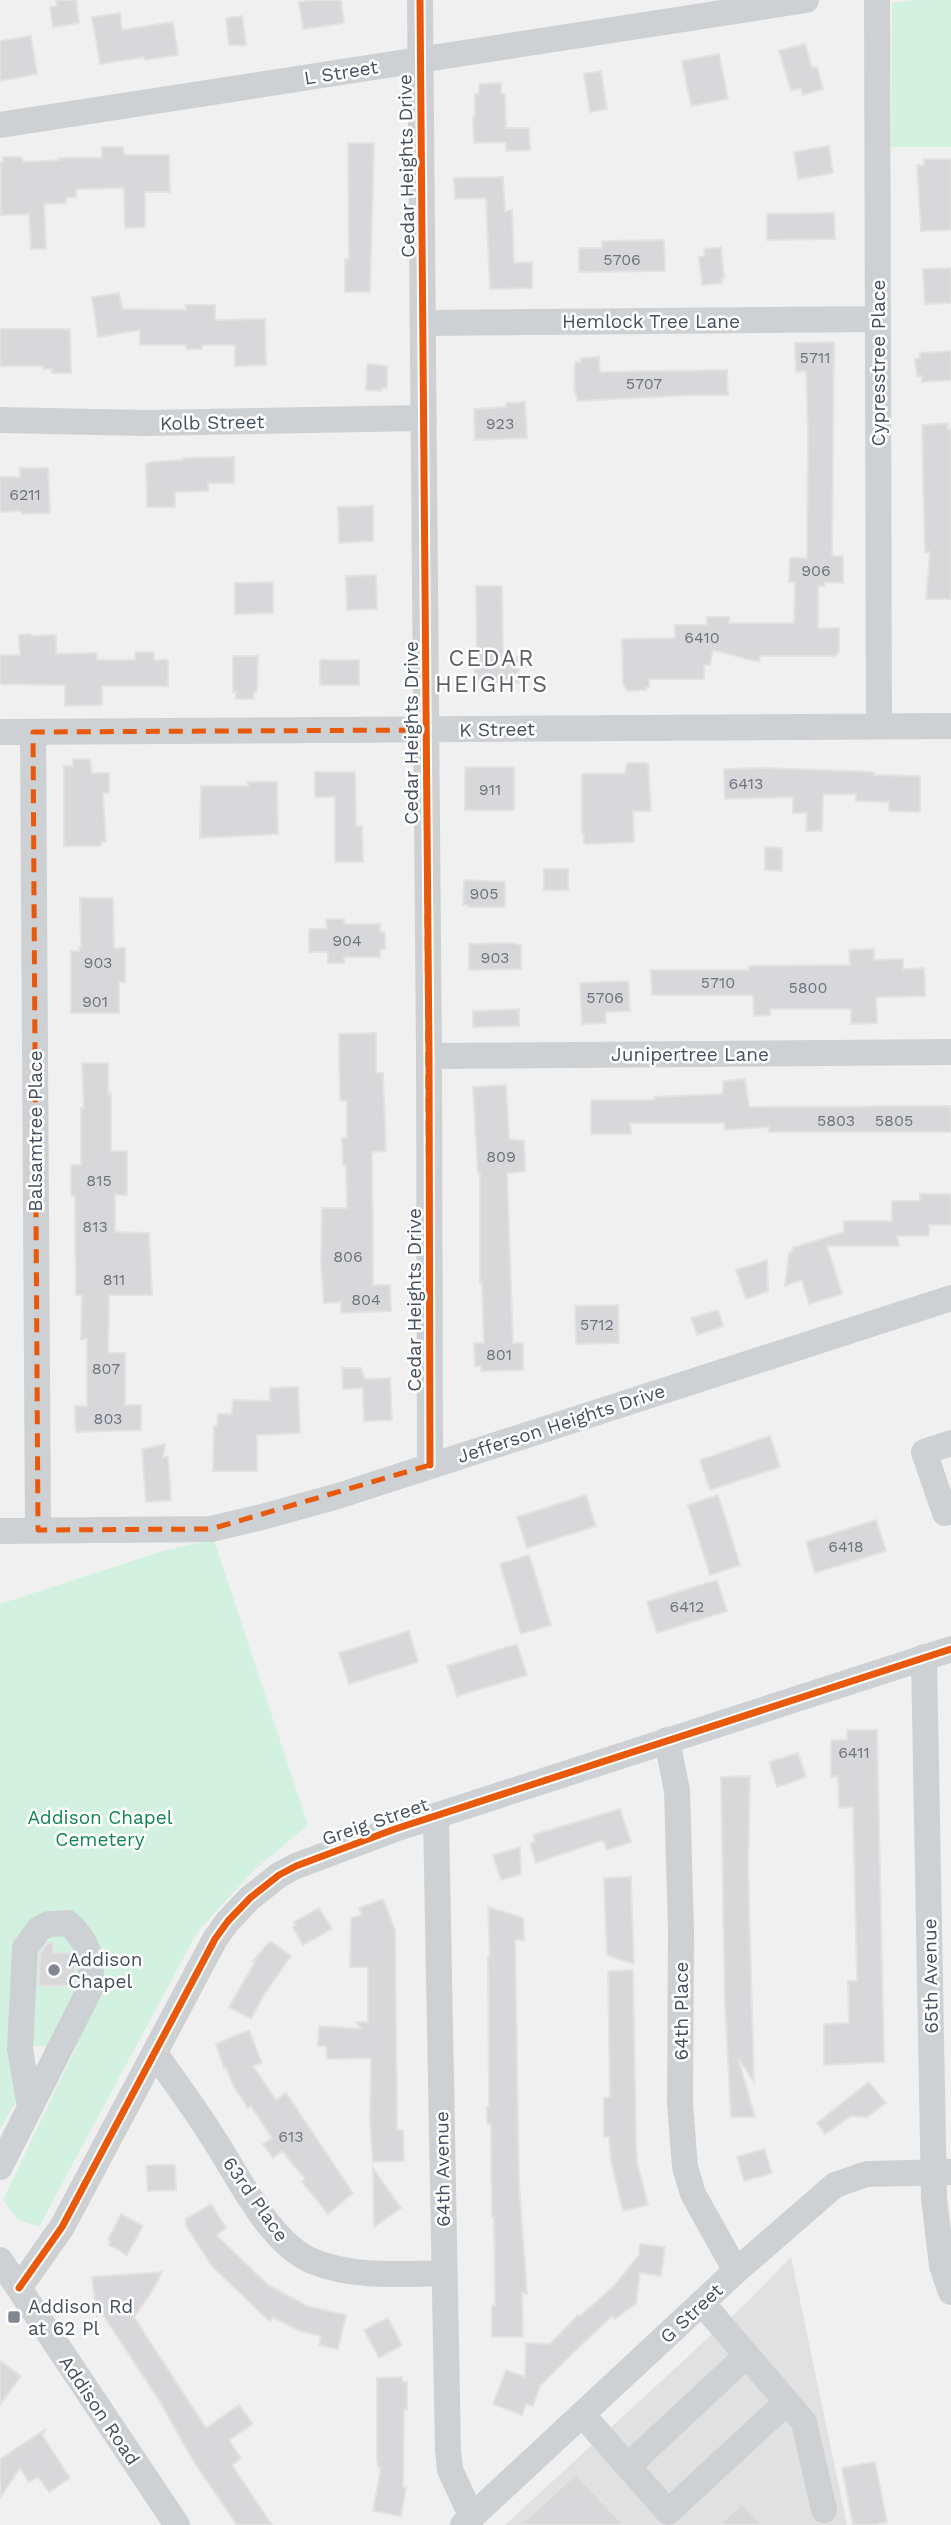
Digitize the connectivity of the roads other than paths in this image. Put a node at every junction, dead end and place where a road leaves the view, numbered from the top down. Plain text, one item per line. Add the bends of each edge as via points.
1 (420, 0) edge
2 (806, 0) edge
3 (877, 0) edge
4 (421, 59) junction
5 (0, 125) edge
6 (877, 319) junction
7 (424, 323) junction
8 (424, 418) junction
9 (0, 420) edge
10 (879, 726) junction
11 (951, 726) edge
12 (426, 730) junction
13 (0, 732) edge
14 (33, 732) junction
15 (951, 1052) edge
16 (429, 1056) junction
17 (951, 1298) edge
18 (951, 1443) edge
19 (430, 1465) junction
20 (951, 1511) edge
21 (38, 1530) junction
22 (0, 1531) edge
23 (951, 1649) edge
24 (924, 1657) junction
25 (667, 1740) junction
26 (436, 1816) junction
27 (155, 2054) junction
28 (30, 2107) junction
29 (0, 2167) edge
30 (942, 2172) edge
31 (0, 2260) edge
32 (736, 2271) junction
33 (444, 2273) junction
34 (19, 2288) junction
35 (951, 2292) edge
36 (702, 2303) junction
37 (746, 2356) junction
38 (787, 2402) junction
39 (582, 2414) junction
40 (628, 2466) junction
41 (824, 2510) dead end
42 (468, 2521) edge
43 (177, 2525) edge

1 - 4 street, Cedar Heights Drive
2 - 4 street, L Street
3 - 6 street, Cypresstree Place
4 - 5 street, L Street
4 - 7 street, Cedar Heights Drive
6 - 7 street, Hemlock Tree Lane
6 - 10 street, Cypresstree Place
7 - 8 street, Cedar Heights Drive
8 - 9 street, Kolb Street via 146,423
8 - 12 street, Cedar Heights Drive
10 - 11 street, K Street
10 - 12 street, K Street
12 - 14 street, K Street
12 - 16 street, Cedar Heights Drive
13 - 14 street, K Street
14 - 21 street, Balsamtree Place
15 - 16 street, Junipertree Lane
16 - 19 street, Cedar Heights Drive
17 - 19 street, Jefferson Heights Drive
18 - 20 street via 924,1452 945,1513
19 - 21 street, Jefferson Heights Drive via 338,1496 211,1529
21 - 22 street, Jefferson Heights Drive
23 - 24 street, Greig Street
24 - 25 street, Greig Street
24 - 30 street, 65th Avenue
25 - 26 street, Greig Street
25 - 32 street, 64th Place via 679,1819 680,2104 685,2167 693,2194
26 - 27 street, Greig Street via 296,1866 264,1885 215,1939
26 - 33 street, 64th Avenue
27 - 33 street, 63rd Place via 271,2227 296,2252 332,2267 364,2273
27 - 34 street, Greig Street via 62,2227
28 - 28 street via 91,1987 91,1955 68,1923 39,1929 25,1948 20,2049
28 - 29 street
30 - 32 street, G Street via 867,2174 835,2185
30 - 35 street, 65th Avenue via 939,2249
31 - 34 street, Addison Road
32 - 36 street, G Street
33 - 42 street, 64th Avenue via 450,2470
34 - 43 street, Addison Road
36 - 37 street
36 - 39 street, G Street
37 - 38 street
37 - 40 street
38 - 40 street via 668,2512
38 - 41 street via 804,2422
39 - 40 street
39 - 42 street, G Street

